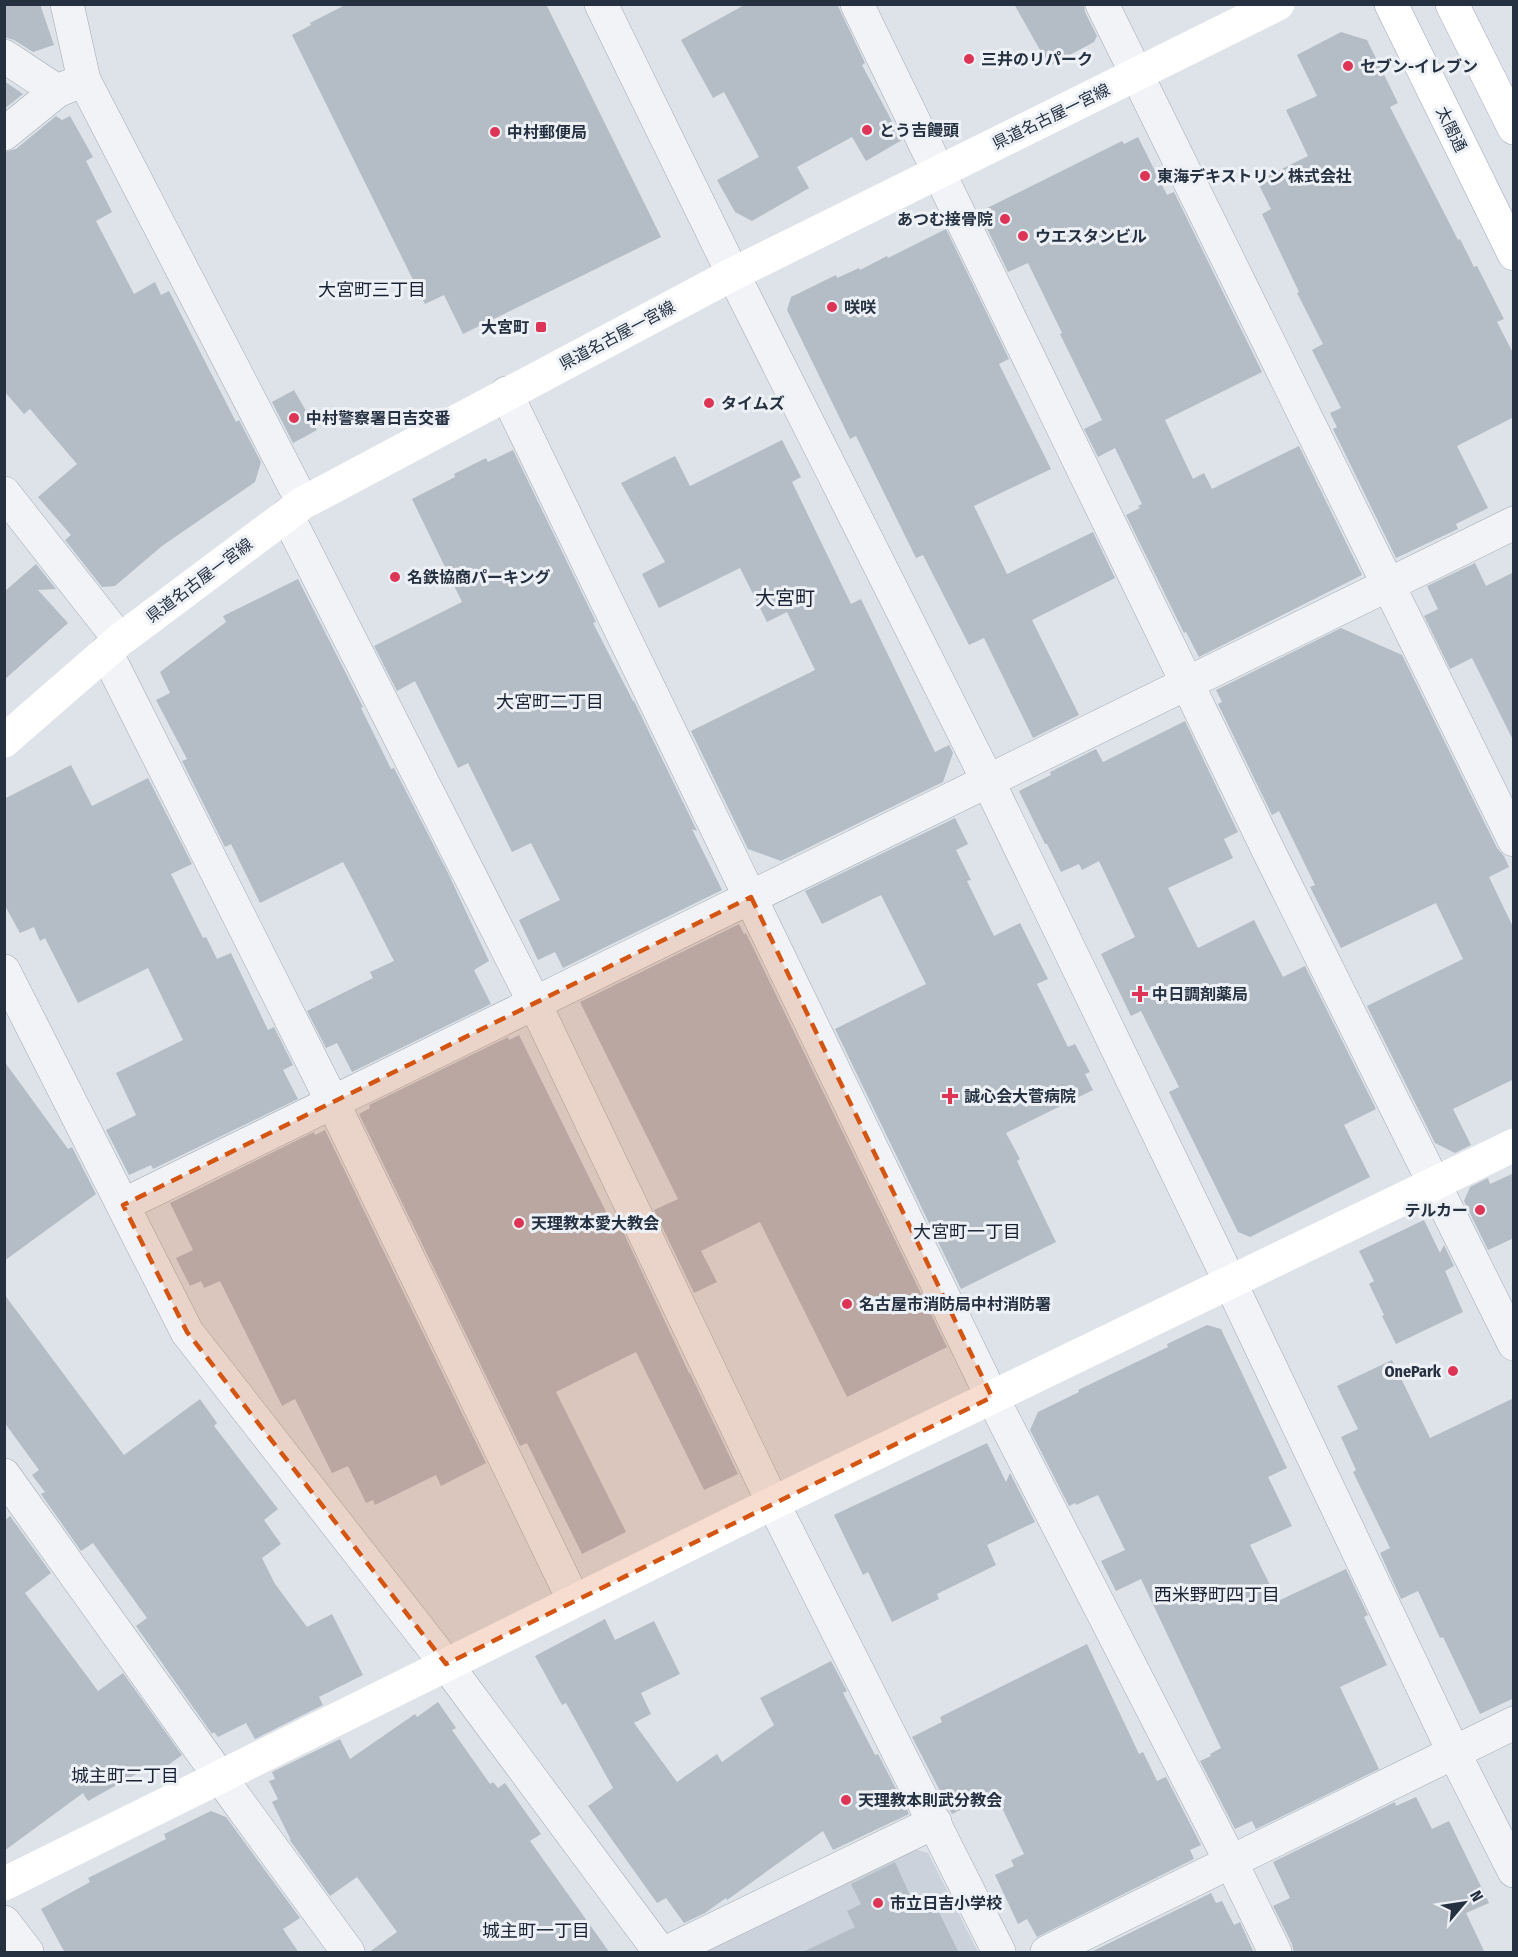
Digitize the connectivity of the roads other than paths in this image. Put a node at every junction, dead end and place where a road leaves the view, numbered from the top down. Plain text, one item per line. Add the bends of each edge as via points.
1 (67, 4) edge
2 (601, 4) edge
3 (857, 4) edge
4 (1102, 4) edge
5 (1278, 4) edge
6 (1391, 4) edge
7 (1452, 4) edge
8 (4, 56) edge
9 (1136, 74) junction
10 (71, 85) junction
11 (1514, 128) edge
12 (4, 134) edge
13 (937, 172) junction
14 (1514, 254) edge
15 (733, 274) junction
16 (506, 393) junction
17 (4, 493) edge
18 (295, 509) junction
19 (1514, 524) edge
20 (1387, 586) junction
21 (113, 646) junction
22 (1187, 684) junction
23 (4, 741) edge
24 (988, 781) junction
25 (1514, 840) edge
26 (751, 897) junction
27 (4, 971) edge
28 (535, 1004) junction
29 (333, 1102) junction
30 (1514, 1145) edge
31 (1433, 1184) junction
32 (123, 1205) junction
33 (1230, 1282) junction
34 (1514, 1344) edge
35 (992, 1397) junction
36 (4, 1475) edge
37 (773, 1503) junction
38 (574, 1601) junction
39 (446, 1664) junction
40 (1514, 1723) edge
41 (1454, 1753) junction
42 (220, 1777) junction
43 (935, 1822) junction
44 (1231, 1862) junction
45 (1514, 1871) edge
46 (4, 1884) edge
47 (4, 1922) edge
48 (27, 1953) edge
49 (348, 1953) edge
50 (660, 1953) edge
51 (667, 1953) edge
52 (999, 1953) edge
53 (1047, 1953) edge
54 (1275, 1953) edge

1 - 10 street
2 - 15 street
3 - 13 street
4 - 9 street
5 - 9 main road, 県道名古屋一宮線
6 - 14 main road, 太閤通
7 - 11 main road
8 - 10 street
9 - 13 main road, 県道名古屋一宮線
9 - 20 street
10 - 12 street
10 - 18 street
13 - 15 main road, 県道名古屋一宮線
13 - 22 street
15 - 16 main road, 県道名古屋一宮線
15 - 24 street
16 - 18 main road, 県道名古屋一宮線
16 - 26 street
17 - 21 street
18 - 21 main road, 県道名古屋一宮線
18 - 28 street
19 - 20 street
20 - 22 street
20 - 25 street
21 - 23 main road, 県道名古屋一宮線
21 - 29 street
22 - 24 street
22 - 31 street
24 - 26 street
24 - 33 street
26 - 28 street
26 - 35 street
27 - 32 street
28 - 29 street
28 - 37 street
29 - 32 street
29 - 38 street
30 - 31 main road
31 - 33 main road
31 - 34 street
32 - 39 street via 187,1332
33 - 35 main road
33 - 41 street
35 - 37 main road
35 - 44 street
36 - 42 street
37 - 38 main road
37 - 43 street
38 - 39 main road
39 - 42 main road
39 - 50 street
40 - 41 street
41 - 44 street
41 - 45 street
42 - 46 main road
42 - 49 street
43 - 51 street
43 - 52 street
44 - 53 street
44 - 54 street
47 - 48 street

